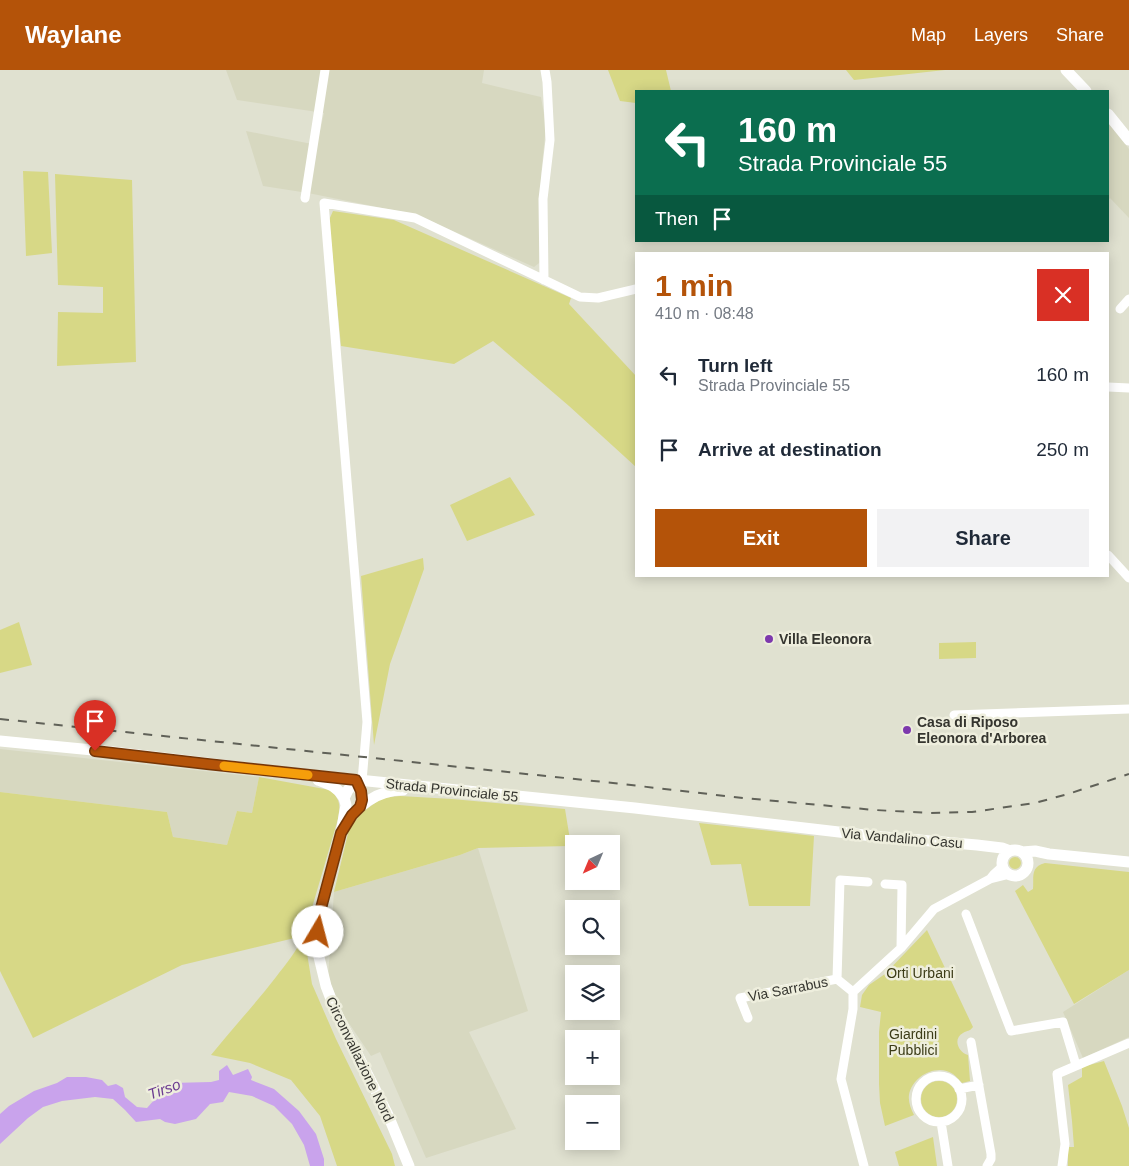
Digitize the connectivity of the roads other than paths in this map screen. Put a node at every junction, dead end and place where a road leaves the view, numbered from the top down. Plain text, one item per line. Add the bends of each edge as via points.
1 (325, 70) edge
2 (545, 70) edge
3 (1066, 70) edge
4 (1085, 90) edge
5 (1109, 115) edge
6 (1129, 140) edge
7 (305, 198) dead end
8 (544, 280) junction
9 (635, 288) edge
10 (1129, 299) edge
11 (1120, 309) dead end
12 (1109, 387) edge
13 (1129, 388) edge
14 (1109, 559) edge
15 (1129, 578) edge
16 (1129, 709) edge
17 (954, 715) dead end
18 (0, 741) edge
19 (299, 774) junction
20 (359, 780) junction
21 (437, 788) junction
22 (344, 798) junction
23 (360, 807) junction
24 (814, 829) joint
25 (341, 833) junction
26 (1022, 852) junction
27 (1049, 854) junction
28 (1006, 862) junction
29 (1129, 862) edge
30 (1028, 866) junction
31 (868, 882) dead end
32 (885, 884) dead end
33 (966, 914) dead end
34 (901, 948) junction
35 (837, 979) junction
36 (853, 992) junction
37 (748, 1018) dead end
38 (971, 1042) dead end
39 (1129, 1043) edge
40 (1076, 1065) junction
41 (979, 1085) junction
42 (960, 1089) junction
43 (941, 1122) junction
44 (408, 1166) edge
45 (864, 1166) edge
46 (948, 1166) edge
47 (987, 1166) edge
48 (1062, 1166) edge

1 - 7 street
2 - 8 street via 550,140 543,198
3 - 4 main road
5 - 6 main road
8 - 9 street via 580,297 598,298
8 - 20 street via 415,218 324,203 366,722
10 - 11 street
12 - 13 street
14 - 15 street
16 - 17 street
18 - 19 main road, Strada Provinciale 55
19 - 20 main road, Strada Provinciale 55
19 - 22 main road via 330,784
20 - 21 main road, Strada Provinciale 55
20 - 22 main road
20 - 23 main road
21 - 23 main road, Circonvallazione Nord via 385,792
21 - 24 main road, Strada Provinciale 55
22 - 25 main road, Circonvallazione Nord via 346,806
23 - 25 main road, Circonvallazione Nord
24 - 28 main road, Via Vandalino Casu via 990,847
25 - 44 main road, Circonvallazione Nord via 320,912 318,953 336,1012 388,1115
26 - 27 main road
26 - 28 main road via 1015,850
26 - 30 main road via 1028,859
27 - 29 main road
27 - 30 main road via 1035,858
28 - 30 main road via 1015,876 1026,871
28 - 34 street via 990,879 934,909
31 - 35 street via 840,880
32 - 34 street via 902,885
33 - 40 street via 1012,1031 1063,1022
34 - 36 street
35 - 36 street, Via Sarrabus
35 - 37 street, Via Sarrabus via 740,998
36 - 45 street via 841,1079
38 - 41 street
39 - 40 street
40 - 48 street via 1057,1074 1064,1144
41 - 42 street
41 - 47 street via 992,1154
42 - 43 street via 960,1108 955,1115
42 - 43 street via 947,1078 939,1076 930,1078 918,1090 916,1099 923,1115
43 - 46 street

